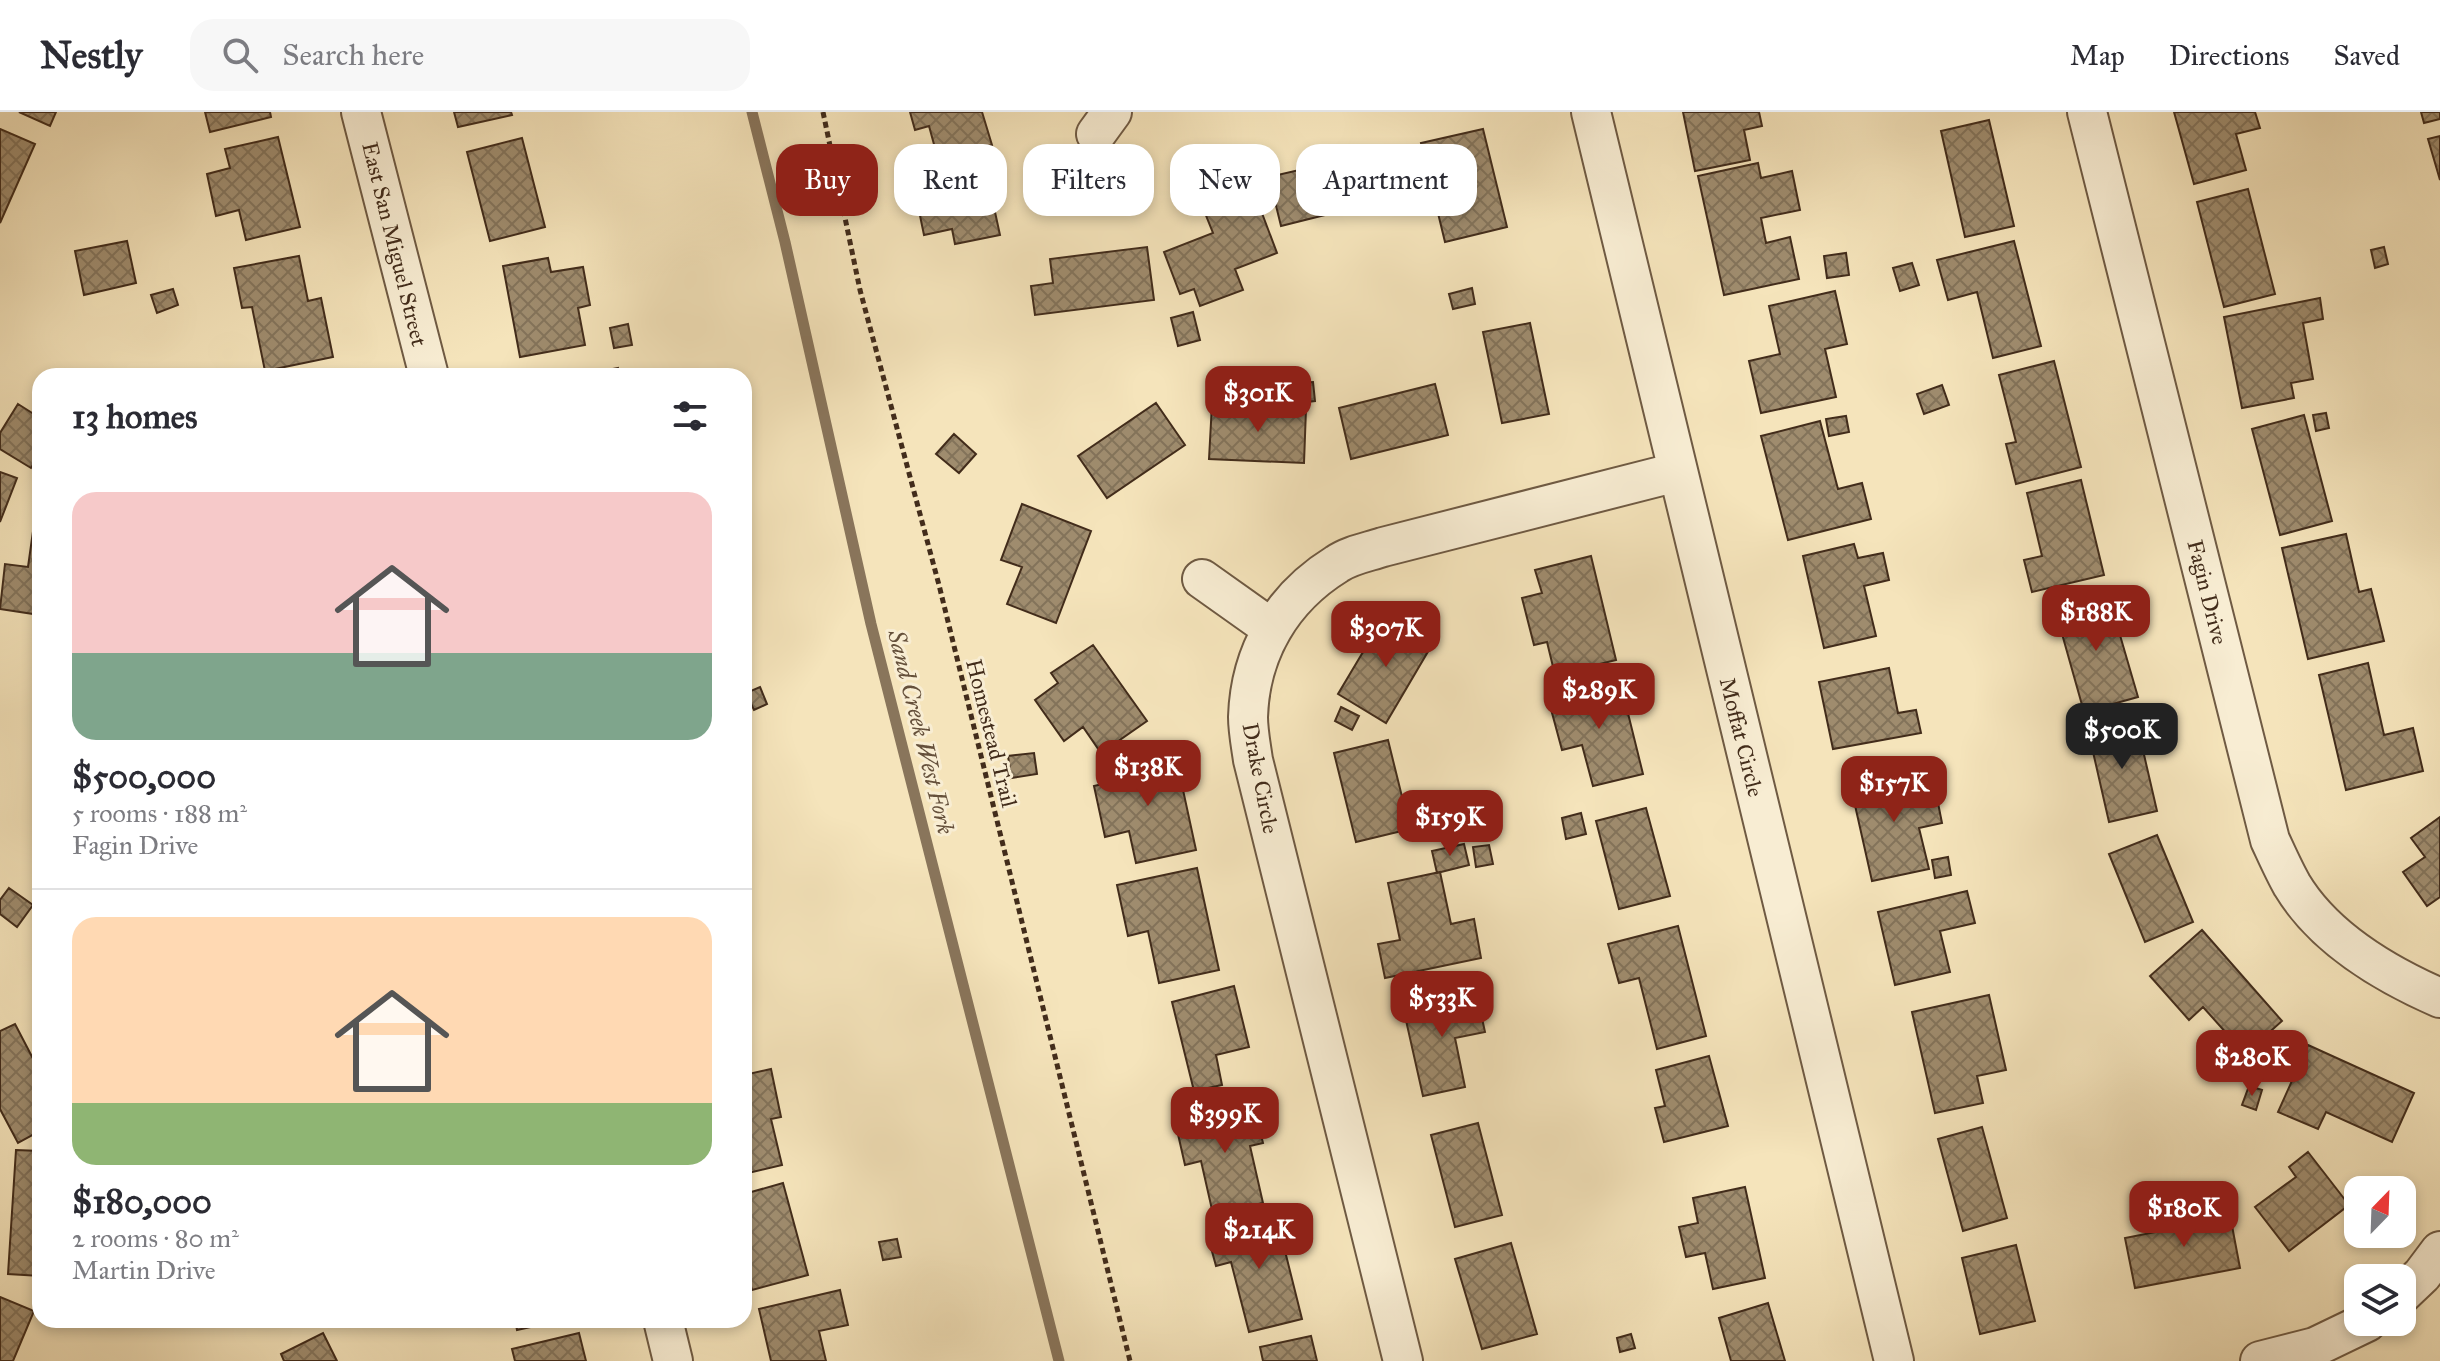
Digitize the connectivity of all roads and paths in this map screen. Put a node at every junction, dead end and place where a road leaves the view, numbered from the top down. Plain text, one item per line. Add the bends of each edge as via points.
1 (361, 112) edge
2 (823, 112) edge
3 (1591, 112) edge
4 (2087, 112) edge
5 (427, 368) edge
6 (1677, 472) junction
7 (1202, 579) dead end
8 (1271, 628) junction
9 (2440, 998) edge
10 (2440, 1251) edge
11 (2416, 1281) edge
12 (665, 1328) edge
13 (2344, 1333) edge
14 (673, 1361) edge
15 (1130, 1361) edge
16 (1403, 1361) edge
17 (1894, 1361) edge
18 (2260, 1361) edge

1 - 5 street, East San Miguel Street
2 - 15 path, Homestead Trail via 860,290 939,585
3 - 6 street, Moffat Circle
4 - 9 street, Fagin Drive via 2270,840 2293,887 2326,926 2366,961
6 - 8 street, Drake Circle via 1339,562 1301,591
6 - 17 street, Moffat Circle
7 - 8 street
8 - 16 street, Drake Circle via 1252,676 1248,719 1253,760
10 - 11 street
12 - 14 street
13 - 18 street via 2315,1347

